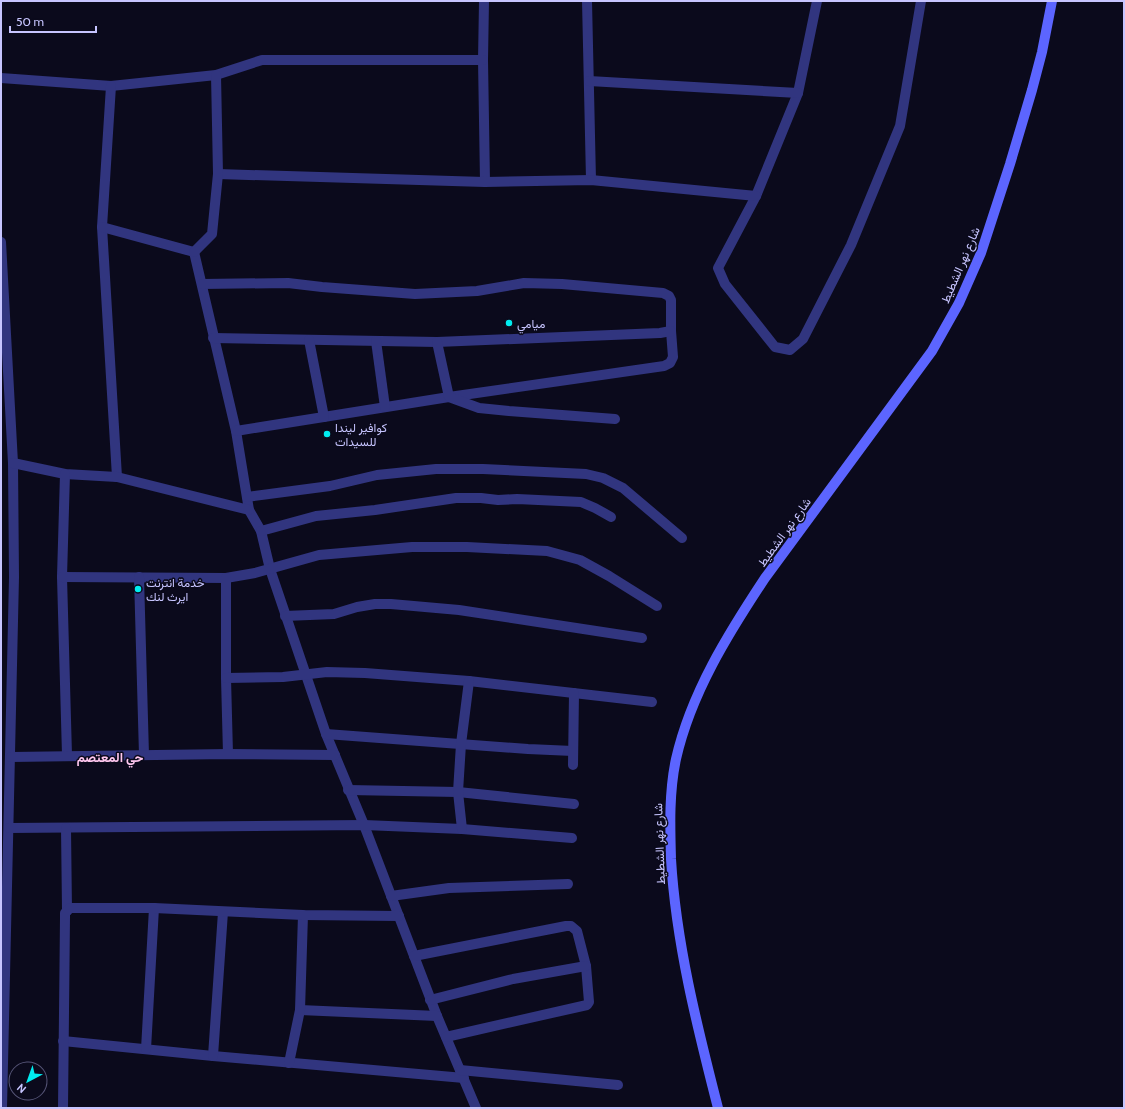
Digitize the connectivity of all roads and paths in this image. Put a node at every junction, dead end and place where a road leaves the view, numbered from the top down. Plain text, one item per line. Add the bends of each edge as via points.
1 (484, 1) edge
2 (587, 1) edge
3 (817, 1) edge
4 (921, 1) edge
5 (1052, 1) edge
6 (483, 60) junction
7 (216, 75) junction
8 (1, 78) edge
9 (588, 81) junction
10 (111, 86) junction
11 (798, 93) junction
12 (218, 174) junction
13 (591, 180) junction
14 (485, 182) junction
15 (756, 196) junction
16 (102, 227) junction
17 (1, 242) edge
18 (194, 252) junction
19 (202, 284) junction
20 (671, 332) junction
21 (213, 338) junction
22 (309, 340) junction
23 (376, 341) junction
24 (437, 342) junction
25 (449, 397) junction
26 (385, 407) junction
27 (324, 417) junction
28 (614, 419) dead end
29 (236, 431) junction
30 (13, 463) junction
31 (65, 474) junction
32 (117, 477) junction
33 (247, 497) junction
34 (249, 510) junction
35 (611, 517) dead end
36 (261, 531) junction
37 (682, 538) dead end
38 (270, 569) junction
39 (62, 577) junction
40 (139, 577) junction
41 (226, 578) junction
42 (657, 606) dead end
43 (285, 616) junction
44 (642, 638) dead end
45 (305, 674) junction
46 (226, 678) junction
47 (469, 681) junction
48 (574, 693) junction
49 (652, 702) dead end
50 (326, 734) junction
51 (462, 744) junction
52 (573, 751) junction
53 (228, 754) junction
54 (67, 755) junction
55 (144, 755) junction
56 (335, 755) junction
57 (11, 757) junction
58 (573, 765) dead end
59 (348, 790) junction
60 (458, 792) junction
61 (574, 804) dead end
62 (364, 825) junction
63 (9, 828) junction
64 (66, 828) junction
65 (462, 829) junction
66 (572, 838) dead end
67 (568, 884) dead end
68 (391, 896) junction
69 (154, 908) junction
70 (67, 911) junction
71 (223, 912) junction
72 (303, 915) junction
73 (398, 916) junction
74 (414, 956) junction
75 (586, 966) junction
76 (430, 1000) junction
77 (300, 1010) junction
78 (437, 1016) junction
79 (446, 1037) junction
80 (63, 1041) junction
81 (146, 1049) junction
82 (213, 1056) junction
83 (289, 1063) junction
84 (462, 1074) junction
85 (618, 1085) dead end
86 (2, 1108) edge
87 (62, 1108) edge
88 (476, 1108) edge
89 (718, 1108) edge

1 - 6 street
2 - 9 street
3 - 11 street
4 - 15 street via 900,126 851,245 803,339 790,350 775,347 725,284 718,268
5 - 89 main road, شارع نهر الشطيط via 1032,90 1010,164 981,253 959,303 932,351 747,605 707,675 692,708 681,742 673,777 670,813 674,894 687,978
6 - 7 street via 262,60
6 - 14 street
7 - 10 street
7 - 12 street
8 - 10 street
9 - 11 street
9 - 13 street
10 - 16 street
11 - 15 street
12 - 14 street
12 - 18 street via 212,234
13 - 14 street
13 - 15 street
16 - 18 street
16 - 32 street
17 - 30 street
18 - 19 street
19 - 20 street via 288,283 415,294 477,291 524,282 655,292 663,293 671,300
19 - 21 street
20 - 24 street
20 - 25 street via 673,357 670,363 664,366
21 - 22 street
21 - 29 street
22 - 23 street
22 - 27 street
23 - 24 street
23 - 26 street
24 - 25 street
25 - 26 street
25 - 28 street via 479,408
26 - 27 street
27 - 29 street
29 - 33 street
30 - 31 street
30 - 57 street
31 - 32 street
31 - 39 street
32 - 34 street
33 - 34 street
33 - 37 street via 330,486 377,475 436,469 586,474 603,478 623,488
34 - 36 street
35 - 36 street via 580,502 456,498 316,516
36 - 38 street
38 - 41 street
38 - 42 street via 319,555 412,547 547,551 580,560
38 - 43 street
39 - 40 street
39 - 54 street
40 - 41 street
40 - 55 street
41 - 46 street
43 - 44 street via 334,614 357,607 391,604 458,610
43 - 45 street
45 - 46 street
45 - 47 street via 365,673
45 - 50 street
46 - 53 street
47 - 48 street
47 - 51 street
48 - 49 street
48 - 52 street
50 - 51 street
50 - 56 street
51 - 52 street
51 - 60 street
52 - 58 street
53 - 55 street
53 - 56 street
54 - 55 street
54 - 57 street
56 - 59 street
57 - 63 street
59 - 60 street
59 - 62 street
60 - 61 street
60 - 65 street
62 - 64 street
62 - 65 street
62 - 68 street
63 - 64 street
63 - 86 street
64 - 70 street
65 - 66 street
67 - 68 street via 449,888
68 - 73 street
69 - 70 street via 75,907
69 - 71 street
69 - 81 street
70 - 80 street via 64,917
71 - 72 street
71 - 82 street
72 - 73 street
72 - 77 street
73 - 74 street
74 - 75 street via 571,926 577,931
74 - 76 street
75 - 76 street via 513,979
75 - 79 street via 589,1002 587,1005
76 - 78 street
77 - 78 street
77 - 83 street
78 - 79 street
79 - 84 street
80 - 81 street
80 - 87 street
81 - 82 street
82 - 83 street
83 - 84 street
84 - 85 street
84 - 88 street

